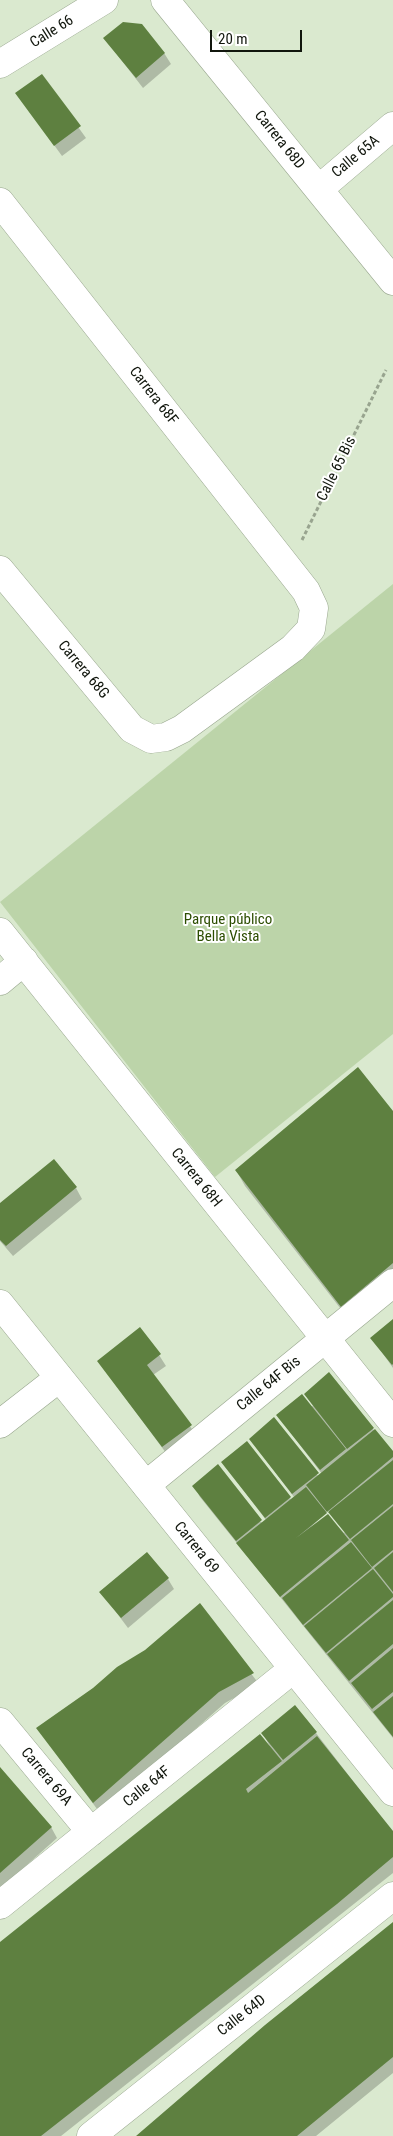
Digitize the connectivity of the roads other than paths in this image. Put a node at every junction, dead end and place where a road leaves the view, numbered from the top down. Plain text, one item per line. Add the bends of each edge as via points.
1 (104, 0) edge
2 (165, 0) edge
3 (0, 64) edge
4 (393, 126) edge
5 (318, 189) junction
6 (0, 202) edge
7 (393, 281) edge
8 (0, 570) edge
9 (182, 729) joint
10 (0, 932) edge
11 (24, 962) junction
12 (0, 981) edge
13 (393, 1283) edge
14 (0, 1304) edge
15 (324, 1339) junction
16 (59, 1378) junction
17 (393, 1423) edge
18 (0, 1424) edge
19 (146, 1485) junction
20 (293, 1669) junction
21 (0, 1722) edge
22 (393, 1792) edge
23 (91, 1832) junction
24 (393, 1896) edge
25 (0, 1906) edge
26 (91, 2136) edge

1 - 3 street, Calle 66
2 - 5 street, Carrera 68D
4 - 5 street, Calle 65A
5 - 7 street, Carrera 68D
6 - 9 street, Carrera 68F via 289,568 314,608 311,629 293,648
8 - 9 street, Carrera 68G via 132,729 151,738 166,737
10 - 11 street, Carrera 68H
11 - 12 street
11 - 15 street, Carrera 68H
13 - 15 street, Calle 64F Bis
14 - 16 street, Carrera 69
15 - 17 street, Carrera 68H
15 - 19 street, Calle 64F Bis
16 - 18 street
16 - 19 street, Carrera 69
19 - 20 street, Carrera 69
20 - 22 street, Carrera 69
20 - 23 street, Calle 64F
21 - 23 street, Carrera 69A
23 - 25 street, Calle 64F
24 - 26 street, Calle 64D

